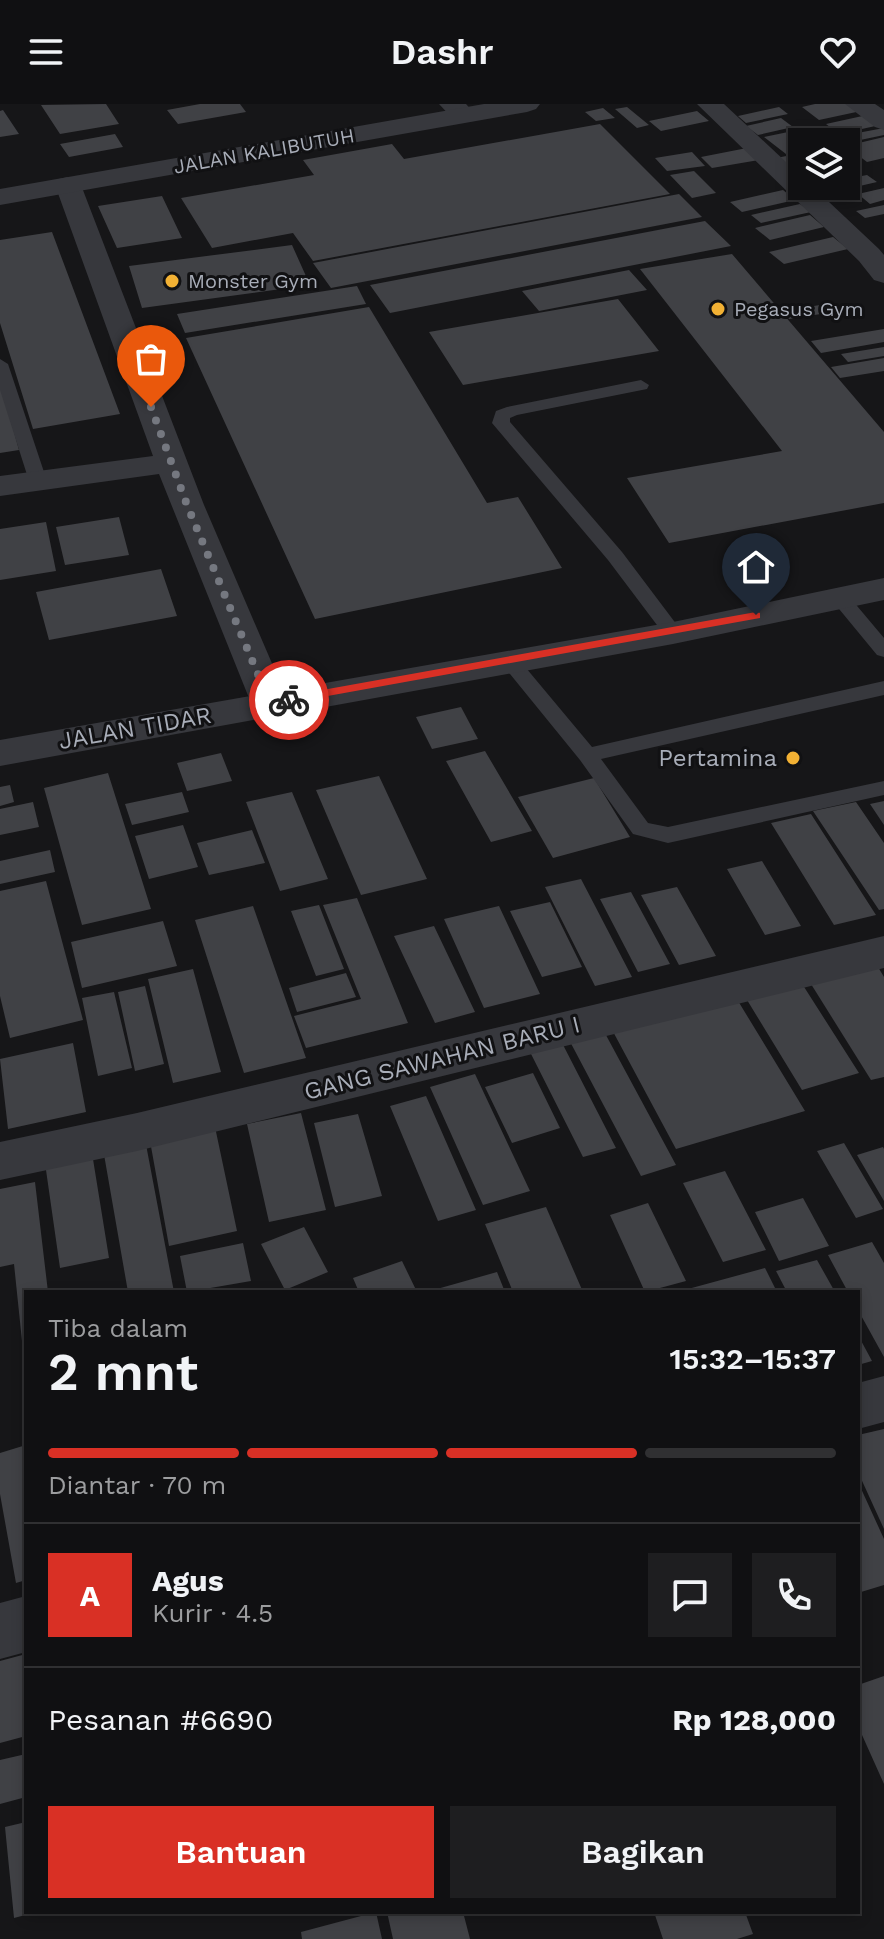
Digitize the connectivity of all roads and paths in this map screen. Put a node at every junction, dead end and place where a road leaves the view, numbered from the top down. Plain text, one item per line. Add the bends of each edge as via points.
1 (527, 104) edge
2 (710, 104) edge
3 (858, 104) edge
4 (458, 110) edge
5 (884, 122) edge
6 (68, 185) junction
7 (0, 197) edge
8 (884, 274) edge
9 (0, 364) edge
10 (641, 385) dead end
11 (171, 463) junction
12 (38, 481) junction
13 (0, 486) edge
14 (884, 589) edge
15 (840, 598) junction
16 (673, 633) junction
17 (884, 651) edge
18 (509, 660) junction
19 (884, 688) edge
20 (270, 703) junction
21 (0, 753) edge
22 (587, 755) junction
23 (884, 788) edge
24 (884, 952) edge
25 (0, 1161) edge
26 (884, 1399) edge
27 (860, 1405) edge
28 (24, 1625) edge
29 (0, 1631) edge

1 - 4 street, JALAN KALIBUTUH
2 - 8 street
3 - 5 street
4 - 6 street, JALAN KALIBUTUH
6 - 7 street, JALAN KALIBUTUH
6 - 11 street
9 - 12 lane
10 - 16 lane via 513,411 502,415 501,423
11 - 12 street
11 - 20 street
12 - 13 street
14 - 15 street, JALAN TIDAR
15 - 16 street, JALAN TIDAR
15 - 17 lane
16 - 18 street, JALAN TIDAR
18 - 20 street, JALAN TIDAR
18 - 22 lane
19 - 22 lane
20 - 21 street, JALAN TIDAR
22 - 23 lane via 641,829 668,835
24 - 25 street, GANG SAWAHAN BARU I
26 - 27 street
28 - 29 street

